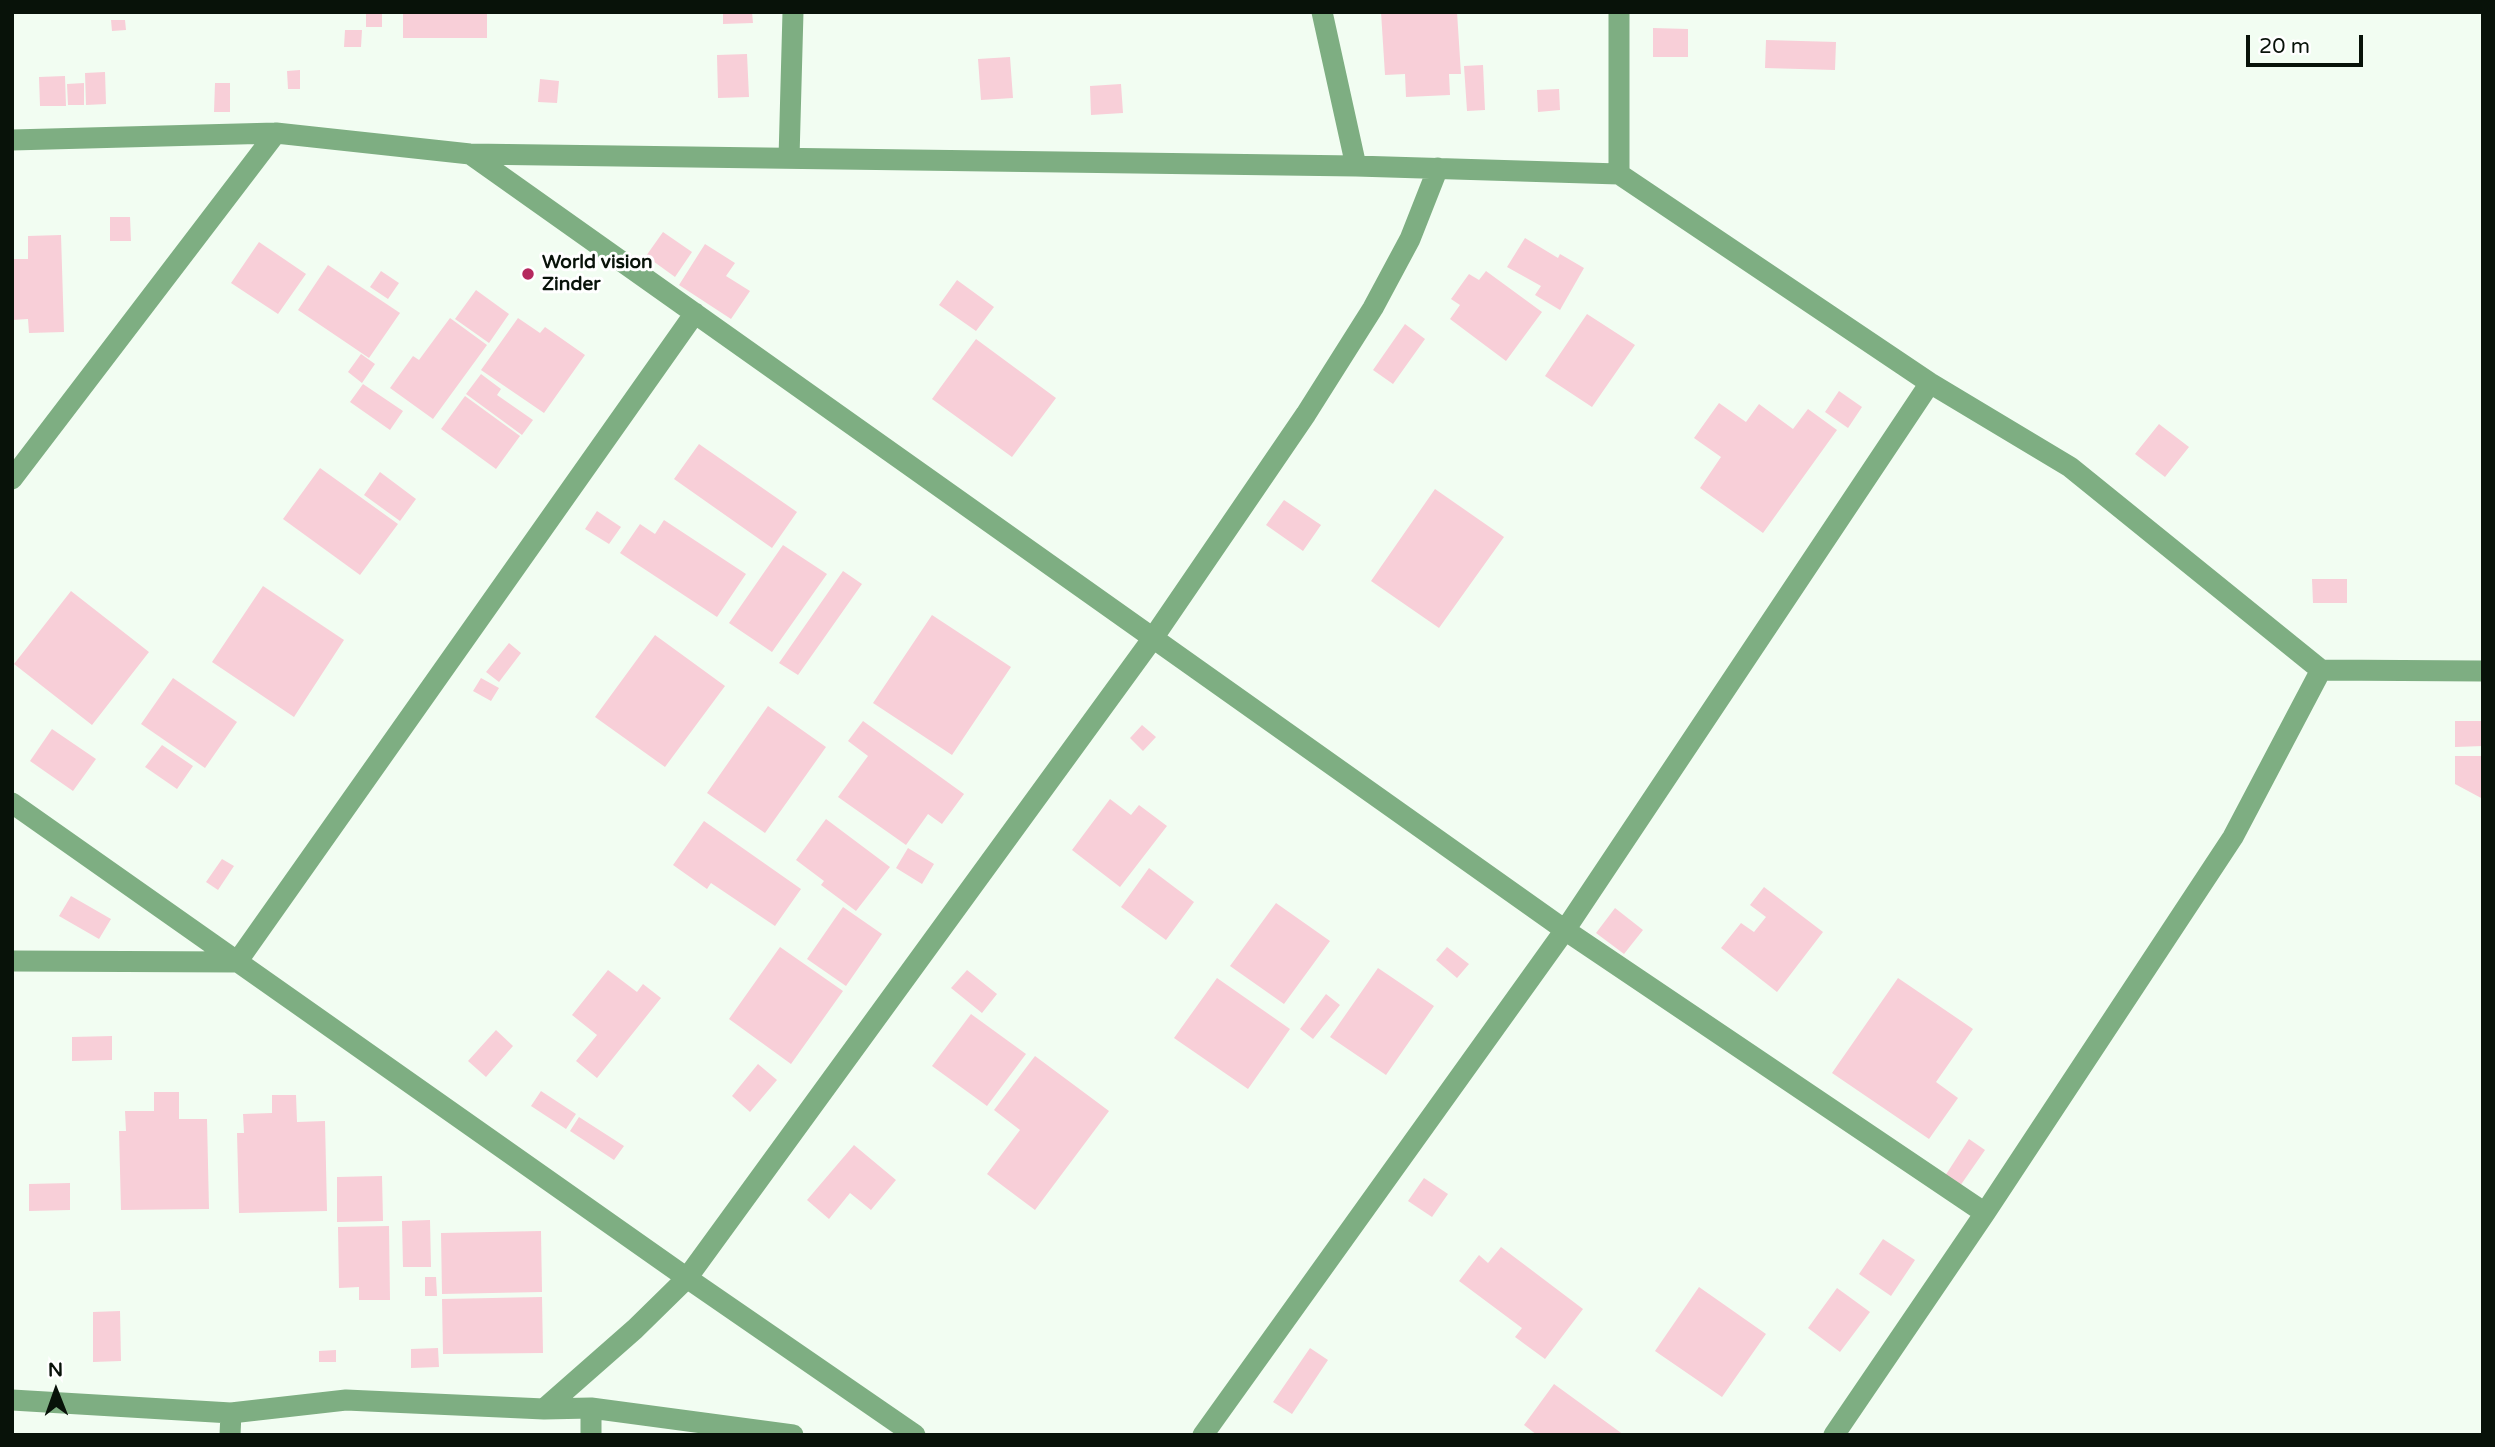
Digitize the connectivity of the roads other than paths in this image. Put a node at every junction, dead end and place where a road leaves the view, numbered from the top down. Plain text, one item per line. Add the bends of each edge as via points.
1 (793, 12) edge
2 (1322, 12) edge
3 (1619, 12) edge
4 (276, 133) junction
5 (12, 140) edge
6 (470, 154) junction
7 (789, 158) junction
8 (1356, 166) junction
9 (1438, 168) junction
10 (1619, 174) junction
11 (695, 313) junction
12 (1930, 383) junction
13 (12, 479) edge
14 (1153, 638) junction
15 (2322, 670) junction
16 (2483, 671) edge
17 (12, 803) edge
18 (1565, 930) junction
19 (12, 961) edge
20 (237, 962) junction
21 (1985, 1213) junction
22 (687, 1278) junction
23 (12, 1400) edge
24 (592, 1408) junction
25 (544, 1409) junction
26 (231, 1413) junction
27 (230, 1435) edge
28 (591, 1435) edge
29 (793, 1435) edge
30 (915, 1435) edge
31 (1203, 1435) edge
32 (1834, 1435) edge

1 - 7 street
2 - 8 street
3 - 10 street
4 - 5 street
4 - 6 street
4 - 13 street
6 - 7 street
6 - 11 street
7 - 8 street
8 - 9 street
9 - 10 street
9 - 14 street via 1410,239 1373,308
10 - 12 street
11 - 14 street
11 - 20 street
12 - 15 street via 2070,467
12 - 18 street
14 - 18 street
14 - 22 street
15 - 16 street
15 - 21 street via 2233,837
17 - 20 street
18 - 21 street
18 - 31 street
19 - 20 street
20 - 22 street
21 - 32 street
22 - 25 street
22 - 30 street
23 - 26 street
24 - 25 street
24 - 28 street
24 - 29 street
25 - 26 street via 346,1400
26 - 27 street

